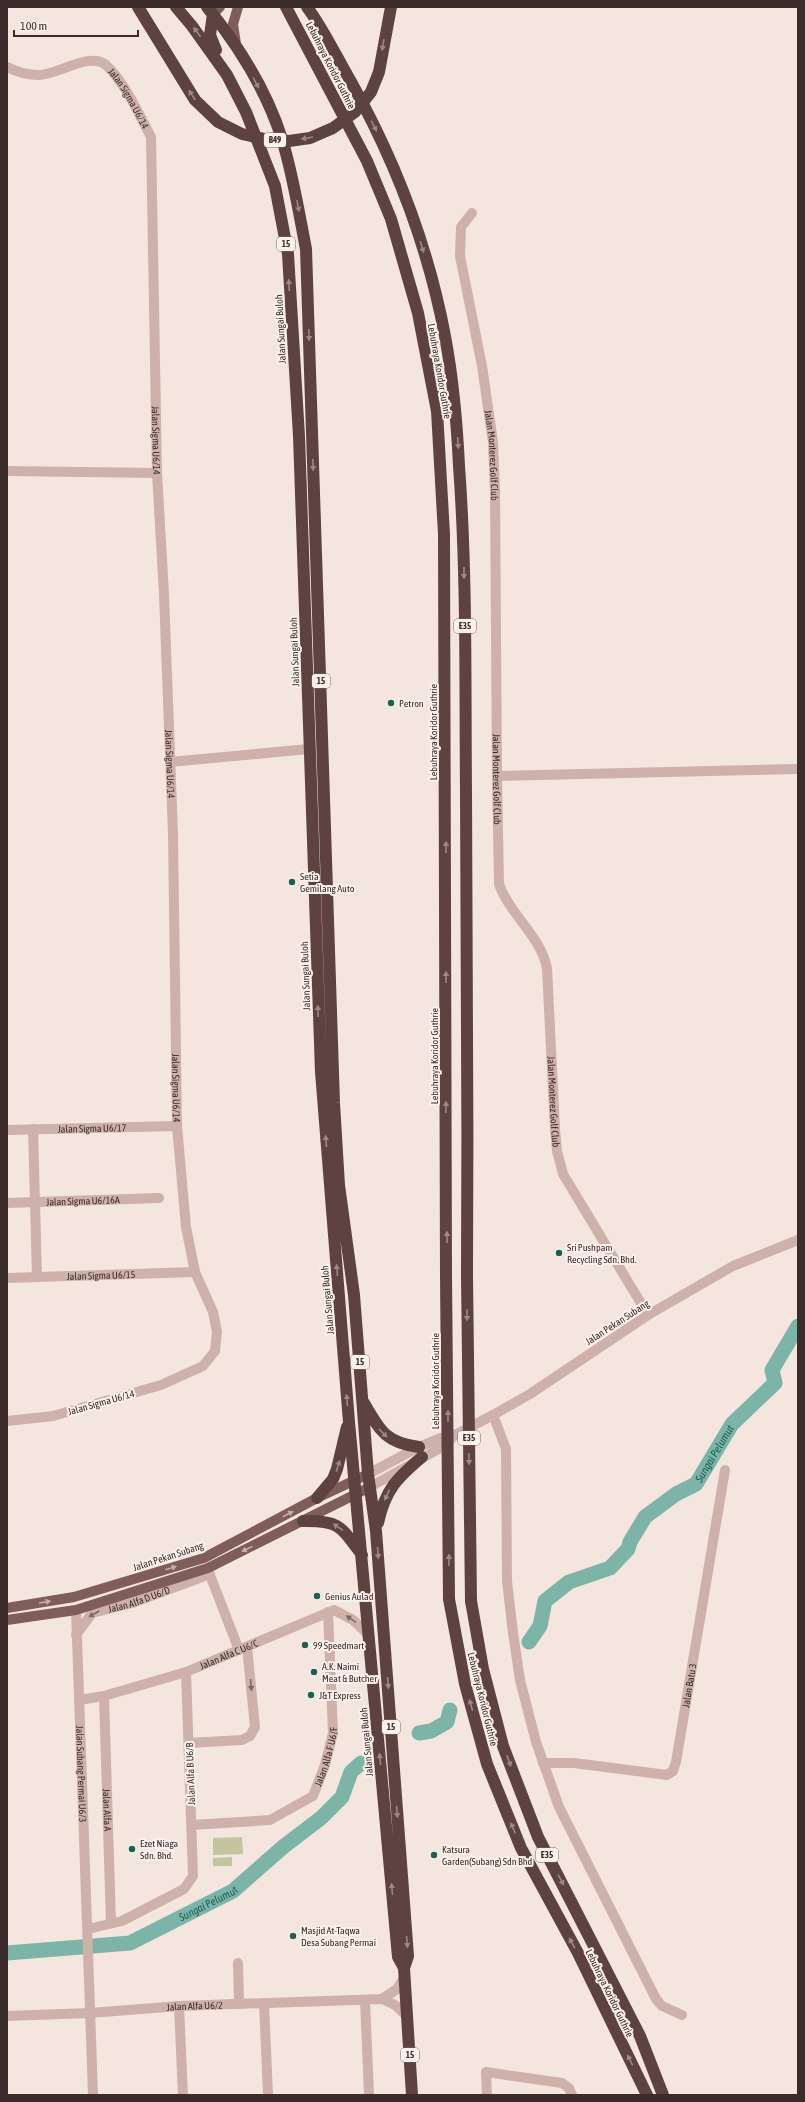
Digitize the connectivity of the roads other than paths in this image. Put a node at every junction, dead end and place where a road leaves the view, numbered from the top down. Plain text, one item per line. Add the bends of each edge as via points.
1 (138, 7) edge
2 (176, 7) edge
3 (238, 7) edge
4 (286, 7) edge
5 (307, 7) edge
6 (392, 7) edge
7 (213, 9) edge
8 (238, 49) junction
9 (7, 67) edge
10 (227, 75) junction
11 (472, 213) dead end
12 (7, 471) edge
13 (157, 473) junction
14 (309, 749) junction
15 (170, 762) junction
16 (798, 770) edge
17 (496, 776) junction
18 (177, 1126) junction
19 (33, 1129) junction
20 (7, 1130) edge
21 (158, 1198) dead end
22 (35, 1202) junction
23 (7, 1203) edge
24 (798, 1240) edge
25 (195, 1272) junction
26 (37, 1277) junction
27 (7, 1278) edge
28 (648, 1315) junction
29 (363, 1400) junction
30 (493, 1415) junction
31 (7, 1421) edge
32 (349, 1422) junction
33 (421, 1452) junction
34 (725, 1470) dead end
35 (368, 1474) junction
36 (355, 1480) junction
37 (370, 1487) junction
38 (357, 1493) junction
39 (317, 1498) junction
40 (303, 1521) junction
41 (376, 1531) junction
42 (362, 1555) junction
43 (209, 1571) junction
44 (7, 1608) edge
45 (76, 1610) junction
46 (328, 1612) junction
47 (7, 1620) edge
48 (76, 1635) junction
49 (369, 1635) junction
50 (243, 1648) junction
51 (186, 1672) junction
52 (104, 1696) junction
53 (79, 1700) junction
54 (189, 1743) junction
55 (543, 1763) junction
56 (192, 1825) junction
57 (111, 1923) junction
58 (88, 1934) junction
59 (238, 1963) dead end
60 (405, 1972) junction
61 (382, 1999) junction
62 (365, 2000) junction
63 (264, 2003) junction
64 (239, 2004) junction
65 (179, 2006) junction
66 (90, 2014) junction
67 (682, 2015) dead end
68 (7, 2016) edge
69 (407, 2016) junction
70 (93, 2095) edge
71 (183, 2095) edge
72 (268, 2095) edge
73 (369, 2095) edge
74 (412, 2095) edge
75 (487, 2095) edge
76 (572, 2095) edge
77 (647, 2095) edge
78 (663, 2095) edge

6 -> 1 highway, B49, bridge via 371,92 355,112 333,128 310,138 289,141 242,134 218,122 195,100
10 -> 2 highway, Jalan Sungai Buloh / 15
3 - 8 main road via 233,24
77 -> 4 highway, Lebuhraya Koridor Guthrie / E35, bridge via 578,1953 521,1848 487,1764 465,1684 449,1599 444,534 437,411 418,313 391,219 367,161
5 -> 78 highway, Lebuhraya Koridor Guthrie / E35, bridge via 361,100 390,157 411,212 427,262 445,337 457,424 464,533 471,1601 483,1669 503,1746 533,1824 636,2029
7 - 8 highway, Jalan Sungai Buloh / 15
7 - 10 highway via 210,35
8 -> 29 highway, Jalan Sungai Buloh / 15 via 282,138 306,249 334,1103 339,1185 354,1295
9 - 13 street, Jalan Sigma U6/14 via 17,72 40,75 97,60 106,64 130,97 151,138
14 -> 10 highway, Jalan Sungai Buloh / 15 via 299,436 288,254 283,222 268,166 246,112
11 - 17 street, Jalan Monterez Golf Club via 461,227 460,256 482,366 493,442
12 - 13 street
13 - 15 street, Jalan Sigma U6/14
14 - 15 street
32 -> 14 highway, Jalan Sungai Buloh / 15 via 321,1072
15 - 18 street, Jalan Sigma U6/14
16 - 17 street
17 - 28 street, Jalan Monterez Golf Club via 499,884 541,948 547,968 555,1129 563,1174
18 - 19 street, Jalan Sigma U6/17
18 - 25 street, Jalan Sigma U6/14 via 186,1227
19 - 20 street, Jalan Sigma U6/17
19 - 22 street
21 - 22 street, Jalan Sigma U6/16A
22 - 23 street, Jalan Sigma U6/16A
22 - 26 street
24 - 28 street, Jalan Pekan Subang via 733,1266
25 - 26 street, Jalan Sigma U6/15
25 - 31 street, Jalan Sigma U6/14 via 213,1312 217,1332 215,1351 203,1366 161,1385 52,1416
26 - 27 street, Jalan Sigma U6/15
28 - 30 street, Jalan Pekan Subang via 530,1394
29 -> 33 highway via 385,1435
29 - 35 highway, Jalan Sungai Buloh / 15
30 - 33 street, Jalan Pekan Subang via 455,1435 444,1446
30 - 55 street via 506,1449 507,1581 513,1633 520,1680
32 - 36 highway, Jalan Sungai Buloh / 15
39 -> 32 highway via 333,1479
33 - 35 street
33 - 37 street
33 -> 41 highway via 390,1487
34 - 55 street, Jalan Batu 3 via 673,1771 667,1775
35 - 36 main road, Jalan Pekan Subang
35 - 37 highway, Jalan Sungai Buloh / 15
36 - 38 highway, Jalan Sungai Buloh / 15
36 - 39 main road, Jalan Pekan Subang
37 - 38 main road
37 - 41 highway, Jalan Sungai Buloh / 15
38 - 40 main road
38 - 42 highway, Jalan Sungai Buloh / 15
44 -> 39 main road, Jalan Pekan Subang via 74,1597 204,1558
42 -> 40 highway via 343,1529 323,1521
40 -> 43 main road
41 -> 60 highway, Jalan Sungai Buloh / 15 via 408,1956
42 - 49 highway, Jalan Sungai Buloh / 15
43 - 45 main road
43 -> 48 street, Jalan Alfa D U6/D via 132,1603 92,1613
43 - 50 street
45 - 47 main road
45 - 48 street, Jalan Subang Permai U6/3
49 -> 46 street via 342,1613 334,1610
46 - 50 street, Jalan Alfa C U6/C
46 - 56 street, Jalan Alfa F U6/F via 333,1733 325,1765 313,1796 270,1820
48 - 53 street, Jalan Subang Permai U6/3
60 -> 49 highway, Jalan Sungai Buloh / 15 via 398,1957
50 - 51 street, Jalan Alfa C U6/C
50 -> 54 street via 255,1727 250,1736 242,1740
51 - 52 street, Jalan Alfa C U6/C
51 - 54 street, Jalan Alfa B U6/B
52 - 53 street, Jalan Alfa C U6/C
52 - 57 street, Jalan Alfa A
53 - 58 street, Jalan Subang Permai U6/3
54 - 56 street, Jalan Alfa B U6/B
55 - 67 street via 559,1807 656,1999 662,2006
56 - 57 street, Jalan Alfa B U6/B via 193,1876 184,1889 122,1921
57 - 58 street
58 - 66 street, Jalan Subang Permai U6/3
59 - 64 street
60 - 61 street via 397,1989
60 - 69 highway, Jalan Sungai Buloh / 15
61 - 62 street, Jalan Alfa U6/2
61 - 69 street via 395,2005
62 - 63 street, Jalan Alfa U6/2
62 - 73 street
63 - 64 street, Jalan Alfa U6/2
63 - 72 street
64 - 65 street, Jalan Alfa U6/2
65 - 66 street, Jalan Alfa U6/2
65 - 71 street
66 - 68 street, Jalan Alfa U6/2
66 - 70 street
69 - 74 highway, Jalan Sungai Buloh / 15
75 - 76 street via 486,2072 562,2082

